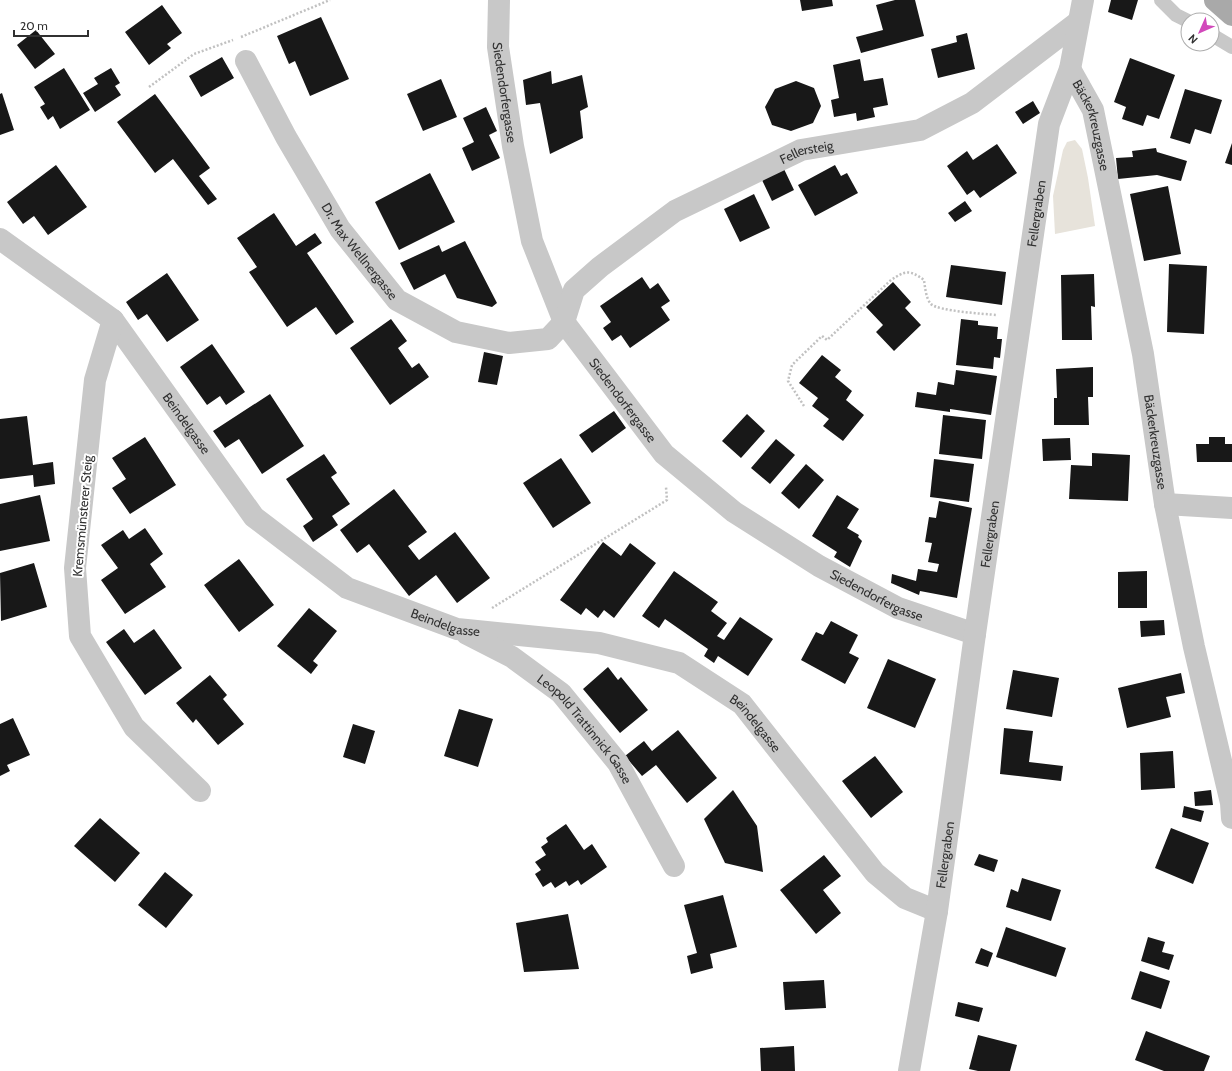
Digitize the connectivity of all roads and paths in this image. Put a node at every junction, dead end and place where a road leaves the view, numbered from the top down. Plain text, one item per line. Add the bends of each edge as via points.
1 (498, 0) edge
2 (1083, 0) edge
3 (1162, 0) edge
4 (1215, 0) edge
5 (1232, 15) edge
6 (1180, 17) edge
7 (1078, 22) junction
8 (1220, 40) edge
9 (1232, 47) edge
10 (246, 61) dead end
11 (1070, 69) junction
12 (0, 239) edge
13 (1021, 318) junction
14 (112, 320) junction
15 (564, 322) junction
16 (804, 406) dead end
17 (664, 454) junction
18 (1165, 504) junction
19 (1232, 508) edge
20 (491, 608) dead end
21 (457, 629) junction
22 (975, 634) junction
23 (200, 791) dead end
24 (1232, 818) edge
25 (674, 866) dead end
26 (937, 911) junction
27 (909, 1071) edge

1 - 15 street, Siedendorfergasse via 498,47 532,242
2 - 7 street, Fellergraben
3 - 6 lane
4 - 5 main road
7 - 11 street, Fellergraben
7 - 15 street, Fellersteig via 972,103 920,130 801,150 675,211 600,267 574,290
8 - 9 lane
10 - 15 street, Dr. Max Wellnergasse via 286,137 340,229 397,300 456,332 509,343 548,339
11 - 13 street, Fellergraben via 1049,124
11 - 18 street, Bäckerkreuzgasse via 1093,110 1143,354
12 - 14 street, Beindelgasse
13 - 16 path via 941,309 931,304 924,280 914,272 902,273 891,280 827,340 822,336 792,365 788,380
13 - 22 street, Fellergraben
14 - 21 street, Beindelgasse via 254,517 347,588
14 - 23 street, Kremsmünsterer Steig via 95,380 75,568 80,636 134,727
15 - 17 street, Siedendorfergasse
17 - 20 path via 667,500
17 - 22 street, Siedendorfergasse via 734,512 820,566 898,608
18 - 19 street
18 - 24 street, Bäckerkreuzgasse via 1194,647 1231,803
21 - 25 street, Leopold Trattinnick Gasse via 512,658 560,693 618,763
21 - 26 street, Beindelgasse via 599,643 679,663 742,704 875,873 905,898
22 - 26 street, Fellergraben
26 - 27 street, Fellergraben

